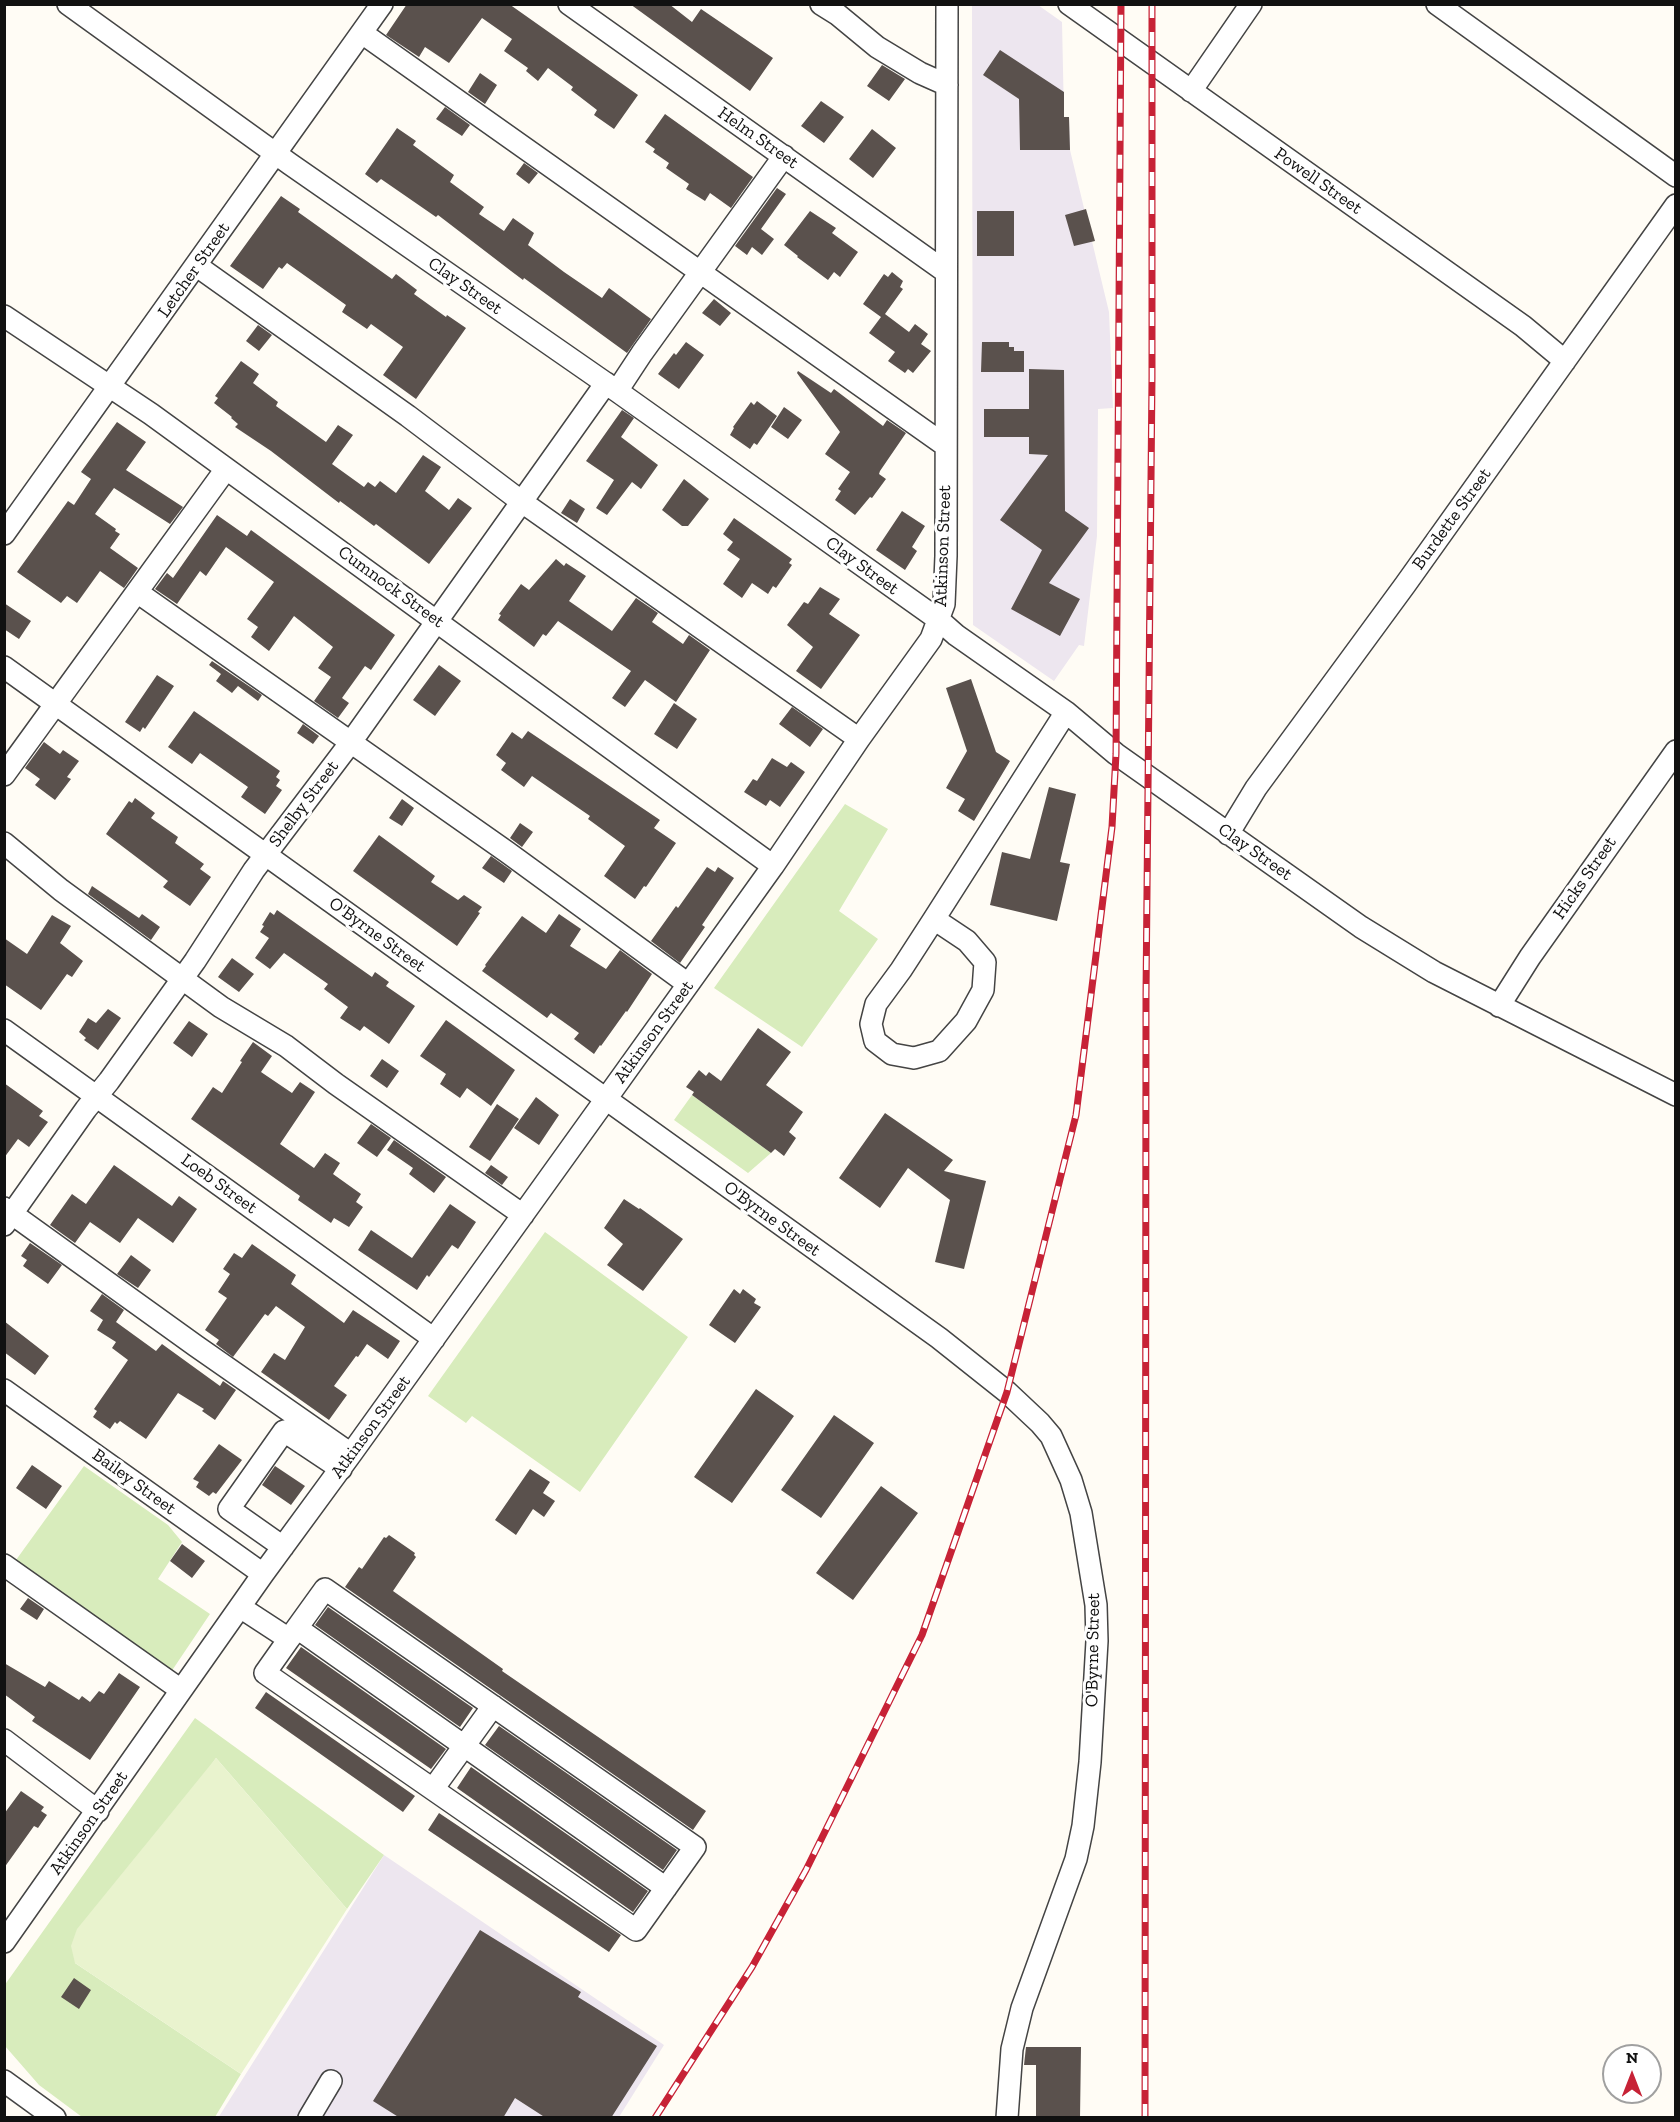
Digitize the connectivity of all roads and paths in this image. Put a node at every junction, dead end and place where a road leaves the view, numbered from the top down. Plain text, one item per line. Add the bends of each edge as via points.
1 (68, 4) edge
2 (382, 4) edge
3 (569, 4) edge
4 (821, 4) edge
5 (947, 4) edge
6 (1069, 4) edge
7 (1251, 4) edge
8 (1437, 4) edge
9 (362, 33) junction
10 (947, 85) junction
11 (1191, 91) junction
12 (276, 154) junction
13 (784, 156) junction
14 (1676, 176) edge
15 (1676, 205) edge
16 (197, 266) junction
17 (701, 272) junction
18 (946, 272) junction
19 (4, 316) edge
20 (1565, 361) junction
21 (111, 386) junction
22 (611, 387) junction
23 (946, 446) junction
24 (226, 469) junction
25 (522, 502) junction
26 (4, 534) edge
27 (137, 592) junction
28 (939, 620) junction
29 (437, 621) junction
30 (4, 667) edge
31 (56, 705) junction
32 (1066, 712) junction
33 (858, 739) junction
34 (351, 742) junction
35 (1676, 751) edge
36 (4, 775) edge
37 (1228, 834) junction
38 (4, 843) edge
39 (266, 855) junction
40 (773, 866) junction
41 (934, 919) junction
42 (183, 978) junction
43 (688, 984) junction
44 (1499, 1006) junction
45 (4, 1030) edge
46 (1676, 1095) edge
47 (98, 1096) junction
48 (606, 1099) junction
49 (523, 1215) junction
50 (7, 1216) edge
51 (434, 1339) junction
52 (4, 1390) edge
53 (346, 1462) junction
54 (283, 1547) junction
55 (4, 1565) edge
56 (263, 1574) junction
57 (240, 1607) junction
58 (293, 1633) junction
59 (181, 1690) junction
60 (492, 1706) junction
61 (4, 1740) edge
62 (464, 1745) junction
63 (433, 1789) junction
64 (98, 1811) junction
65 (666, 1888) junction
66 (11, 1919) edge
67 (4, 1942) edge
68 (4, 2081) edge
69 (331, 2081) dead end
70 (55, 2118) edge
71 (309, 2118) edge
72 (1007, 2118) edge

1 - 12 street, Clay Street
2 - 9 street, Letcher Street
3 - 13 street, Helm Street
4 - 10 street via 877,47
5 - 10 street, Atkinson Street
6 - 11 street, Powell Street
7 - 11 street
8 - 14 street
9 - 12 street, Letcher Street
9 - 17 street
10 - 18 street, Atkinson Street
11 - 20 street, Powell Street via 1523,326
12 - 16 street, Letcher Street
12 - 22 street, Clay Street
13 - 17 street, Shelby Street
13 - 18 street, Helm Street
15 - 20 street, Burdette Street
16 - 21 street, Letcher Street
16 - 25 street
17 - 22 street, Shelby Street
17 - 23 street
18 - 23 street, Atkinson Street
19 - 21 street, Cumnock Street
20 - 37 street, Burdette Street via 1256,788
21 - 24 street, Cumnock Street
21 - 26 street, Letcher Street
22 - 25 street, Shelby Street
22 - 28 street, Clay Street
23 - 28 street, Atkinson Street via 944,604
24 - 27 street
24 - 29 street, Cumnock Street
25 - 29 street, Shelby Street
25 - 33 street
27 - 31 street
27 - 34 street
28 - 32 street, Clay Street
28 - 33 street, Atkinson Street via 931,639
29 - 34 street, Shelby Street
29 - 40 street, Cumnock Street
30 - 31 street, O'Byrne Street
31 - 36 street
31 - 39 street, O'Byrne Street
32 - 37 street, Clay Street via 1116,754
32 - 41 street
33 - 40 street, Atkinson Street
34 - 39 street, Shelby Street
34 - 43 street
35 - 44 street, Hicks Street
37 - 44 street, Clay Street via 1361,927
38 - 42 street via 61,890
39 - 42 street, Shelby Street
39 - 48 street, O'Byrne Street
40 - 43 street, Atkinson Street
41 - 41 street via 876,1004 871,1024 875,1041 892,1054 914,1058 939,1051 966,1021 983,990 985,962 967,941
42 - 47 street, Shelby Street
42 - 49 street via 221,1007 286,1046
43 - 48 street, Atkinson Street
44 - 46 street, Clay Street
45 - 47 street, Loeb Street
47 - 50 street, Shelby Street
47 - 51 street, Loeb Street
48 - 49 street, Atkinson Street
48 - 72 street, O'Byrne Street via 939,1338 1007,1392 1051,1436 1071,1480 1081,1513 1096,1605 1090,1762 1076,1859 1022,2008 1012,2049
49 - 51 street, Atkinson Street
50 - 53 street via 195,1346
51 - 53 street, Atkinson Street
52 - 56 street, Bailey Street
53 - 54 street, Atkinson Street
53 - 54 street via 284,1431 229,1509
54 - 56 street, Atkinson Street
55 - 59 street
56 - 57 street, Atkinson Street
57 - 58 street
57 - 59 street, Atkinson Street
58 - 60 street via 325,1589
58 - 62 street
58 - 63 street via 265,1673
59 - 64 street, Atkinson Street
60 - 62 street
60 - 65 street via 695,1847
61 - 64 street
62 - 63 street
62 - 65 street
63 - 65 street via 636,1930
64 - 66 street, Atkinson Street
66 - 67 street, Atkinson Street
68 - 70 street
69 - 71 street

